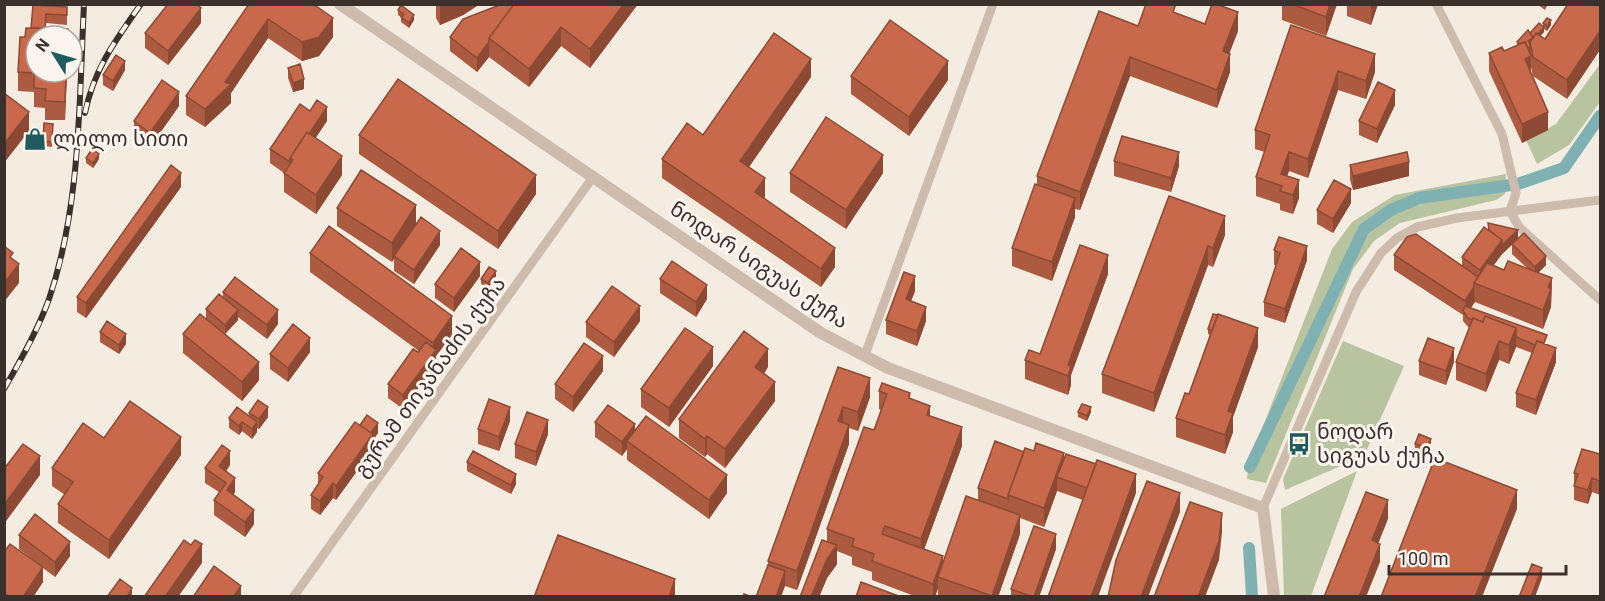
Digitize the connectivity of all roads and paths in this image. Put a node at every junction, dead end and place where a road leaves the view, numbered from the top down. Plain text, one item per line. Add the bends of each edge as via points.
1 (340, 4) edge
2 (993, 4) edge
3 (1436, 4) edge
4 (593, 177) junction
5 (1600, 200) edge
6 (1510, 211) junction
7 (1600, 300) edge
8 (865, 355) junction
9 (1263, 507) junction
10 (294, 597) edge
11 (1274, 597) edge

1 - 4 street, ნოდარ სიგუას ქუჩა
2 - 8 street
3 - 6 street via 1502,134 1516,193
4 - 8 street, ნოდარ სიგუას ქუჩა via 821,333
4 - 10 street, გურამ თიკანაძის ქუჩა
5 - 6 street
6 - 7 street via 1519,227
6 - 9 street via 1417,226 1380,253 1356,292
8 - 9 street, ნოდარ სიგუას ქუჩა via 888,368 995,410
9 - 11 street

